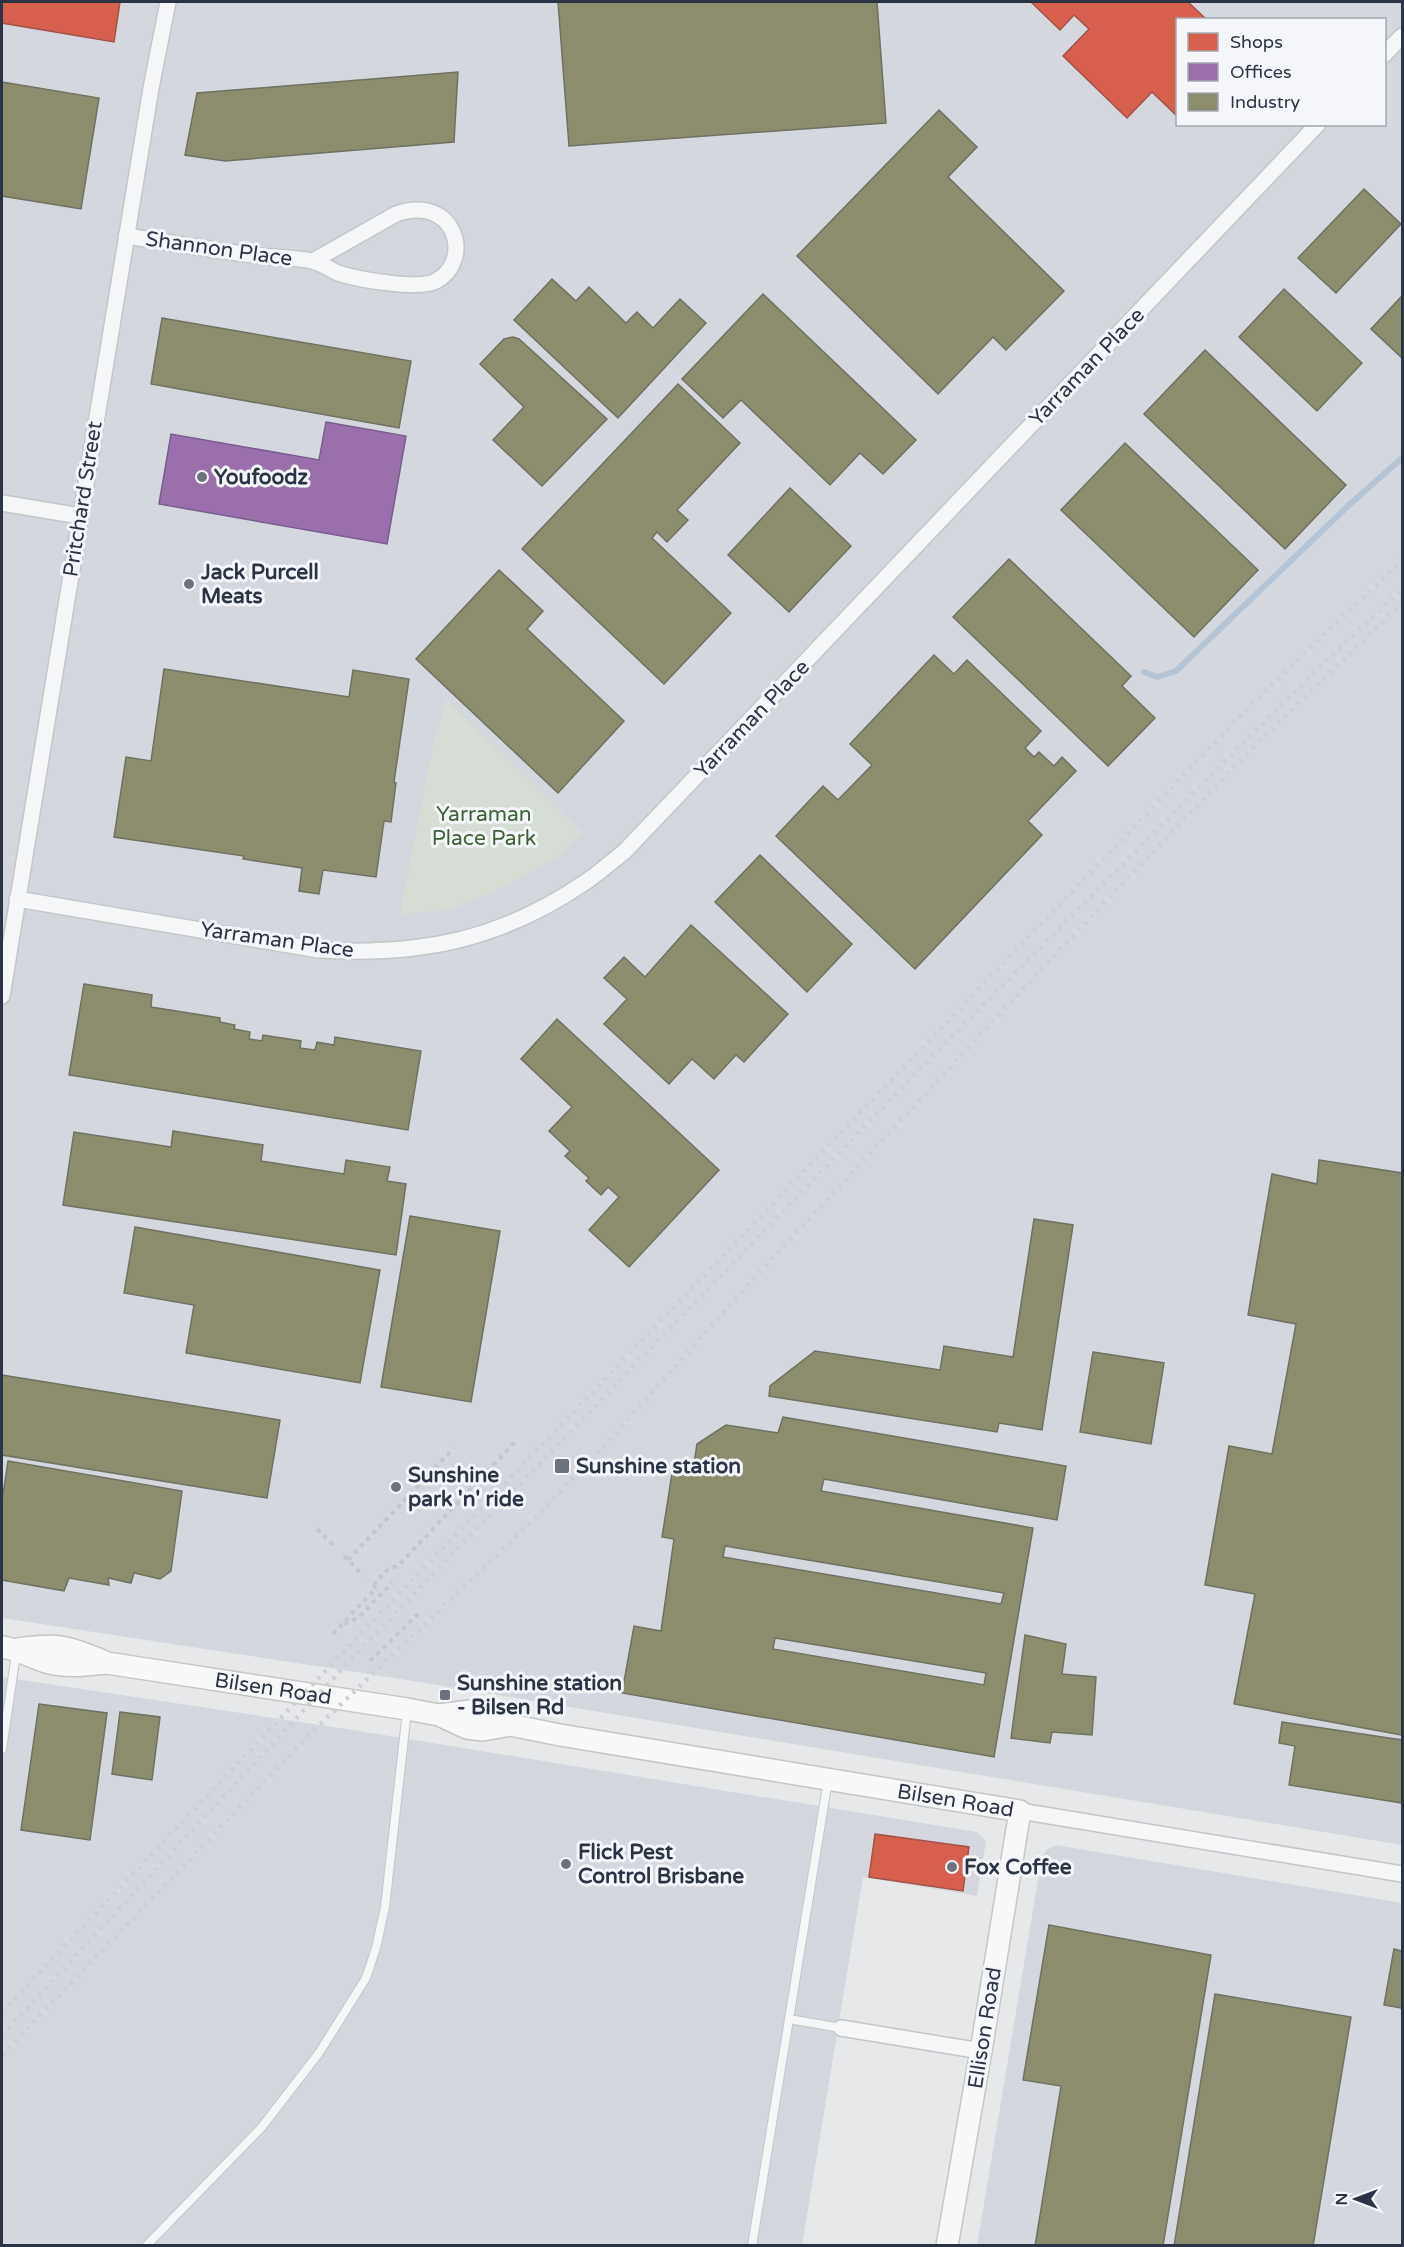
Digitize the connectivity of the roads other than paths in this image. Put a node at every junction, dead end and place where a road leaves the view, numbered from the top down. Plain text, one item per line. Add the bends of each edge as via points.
1 (168, 2) edge
2 (1402, 36) edge
3 (1386, 53) edge
4 (1316, 126) edge
5 (126, 236) junction
6 (313, 261) junction
7 (2, 503) edge
8 (80, 516) junction
9 (17, 899) junction
10 (2, 996) edge
11 (9, 1648) edge
12 (407, 1709) junction
13 (2, 1749) edge
14 (828, 1779) junction
15 (1020, 1811) junction
16 (1402, 1874) edge
17 (789, 2019) junction
18 (841, 2028) joint
19 (981, 2051) junction
20 (146, 2246) edge
21 (752, 2246) edge
22 (946, 2246) edge

1 - 5 street, Pritchard Street
2 - 3 street
4 - 9 street, Yarraman Place via 624,852 549,906 462,940 413,949 356,952 320,950
5 - 6 street, Shannon Place
5 - 8 street, Pritchard Street
6 - 6 street, Shannon Place via 410,209 423,209 446,218 456,243 446,274 435,282 422,284 404,285 340,274
7 - 8 street
8 - 9 street, Pritchard Street
9 - 10 street, Pritchard Street
11 - 12 street, Bilsen Road via 46,1662 72,1666 107,1663
11 - 13 lane
12 - 14 street, Bilsen Road via 439,1715 467,1728 483,1730 510,1725
12 - 20 lane via 385,1907 366,1978 319,2052 261,2128
14 - 15 street, Bilsen Road
14 - 17 lane
15 - 16 street, Bilsen Road
15 - 19 street, Ellison Road
17 - 18 lane
17 - 21 lane
18 - 19 street
19 - 22 street, Ellison Road

